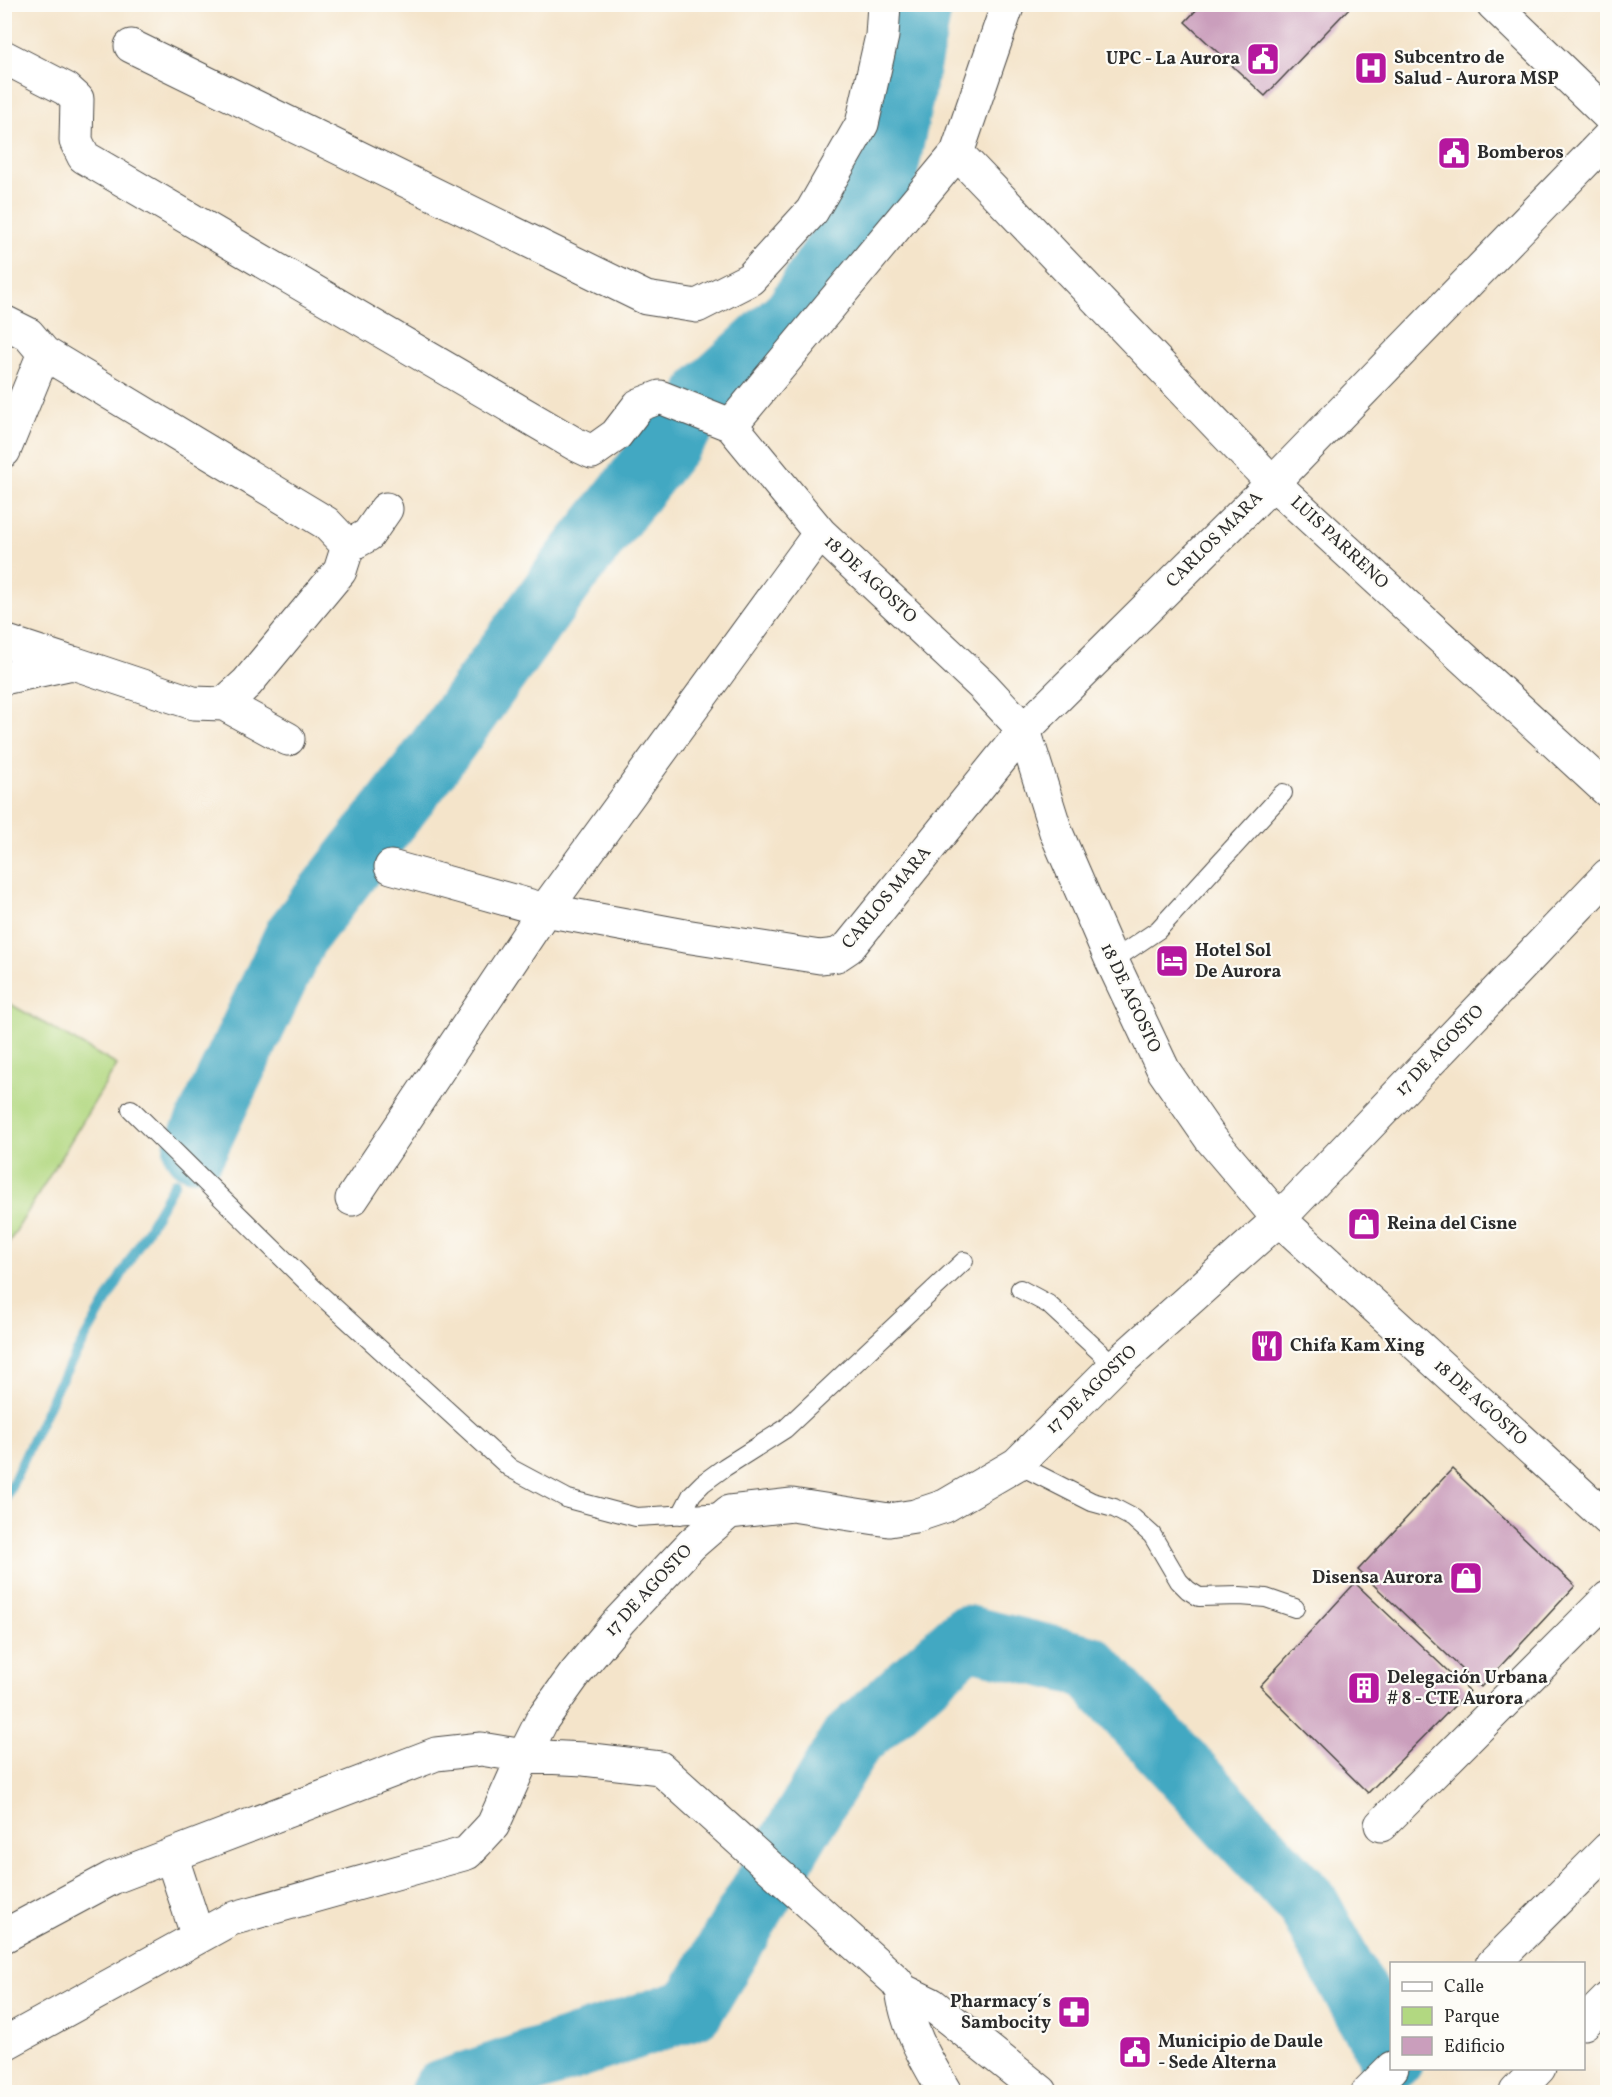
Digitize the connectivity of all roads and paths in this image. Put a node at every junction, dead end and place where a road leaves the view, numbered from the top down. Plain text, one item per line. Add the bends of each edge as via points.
1 (884, 4) edge
2 (1008, 4) edge
3 (1493, 4) edge
4 (131, 46) dead end
5 (4, 57) edge
6 (1608, 115) edge
7 (1608, 138) edge
8 (957, 153) junction
9 (4, 321) edge
10 (44, 353) junction
11 (731, 425) junction
12 (4, 451) edge
13 (1273, 483) junction
14 (386, 509) dead end
15 (820, 533) junction
16 (348, 546) junction
17 (4, 641) edge
18 (73, 663) junction
19 (4, 678) edge
20 (224, 704) junction
21 (1024, 730) junction
22 (288, 739) dead end
23 (1608, 791) edge
24 (1283, 793) dead end
25 (391, 867) dead end
26 (1608, 875) edge
27 (545, 910) junction
28 (1112, 961) junction
29 (131, 1109) dead end
30 (352, 1199) dead end
31 (1279, 1219) junction
32 (964, 1261) dead end
33 (1020, 1289) dead end
34 (1115, 1366) junction
35 (1017, 1464) junction
36 (729, 1512) junction
37 (681, 1515) junction
38 (1608, 1519) edge
39 (1608, 1598) edge
40 (1295, 1608) dead end
41 (524, 1755) junction
42 (1381, 1825) dead end
43 (1608, 1849) edge
44 (171, 1855) junction
45 (4, 1936) edge
46 (198, 1937) junction
47 (1495, 1962) edge
48 (899, 1985) junction
49 (1608, 1999) edge
50 (1585, 2022) edge
51 (4, 2044) edge
52 (1390, 2070) edge
53 (945, 2092) edge
54 (1041, 2092) edge
55 (1368, 2092) edge

1 - 4 main road via 882,36 862,124 812,211 750,279 697,306 646,298
2 - 8 main road
3 - 6 main road
5 - 11 main road via 66,89 77,99 76,141 84,157 574,444 592,452 616,435 639,405 660,397
7 - 13 main road, CARLOS MARA
8 - 11 main road
8 - 13 main road, LUIS PARRENO
9 - 10 main road via 28,334
10 - 12 main road
10 - 16 main road via 326,523
11 - 15 main road, 18 DE AGOSTO
13 - 21 main road, CARLOS MARA
13 - 23 main road, LUIS PARRENO
14 - 16 main road via 368,535
15 - 21 main road, 18 DE AGOSTO via 984,686
15 - 27 main road
16 - 20 main road via 340,571 247,683
17 - 18 main road
18 - 19 main road
18 - 20 main road via 194,703
20 - 22 main road
21 - 27 main road, CARLOS MARA via 849,947 837,955 820,957
21 - 28 main road, 18 DE AGOSTO via 1056,832
24 - 28 lane via 1158,930
25 - 27 main road
26 - 31 main road, 17 DE AGOSTO
27 - 30 main road
28 - 31 main road, 18 DE AGOSTO via 1164,1071 1211,1139
29 - 37 lane via 314,1289 510,1468 568,1499 636,1517
31 - 34 main road, 17 DE AGOSTO
31 - 38 main road, 18 DE AGOSTO
32 - 37 lane via 785,1429 703,1483
33 - 34 lane via 1048,1304
34 - 35 main road, 17 DE AGOSTO
35 - 36 main road, 17 DE AGOSTO via 945,1506 889,1521 792,1505
35 - 40 lane via 1133,1518 1152,1534 1179,1581 1199,1597 1266,1598
36 - 37 lane
36 - 41 main road, 17 DE AGOSTO via 692,1544 620,1620 542,1720
39 - 42 main road
41 - 44 main road via 481,1749 436,1754
41 - 46 main road, 17 DE AGOSTO via 492,1825 467,1853 231,1919
41 - 48 main road via 660,1768
43 - 47 main road
44 - 45 main road via 112,1878
44 - 46 main road
46 - 51 main road, 17 DE AGOSTO
48 - 53 main road via 911,2028
48 - 54 main road via 932,2004
49 - 50 main road
52 - 55 main road

